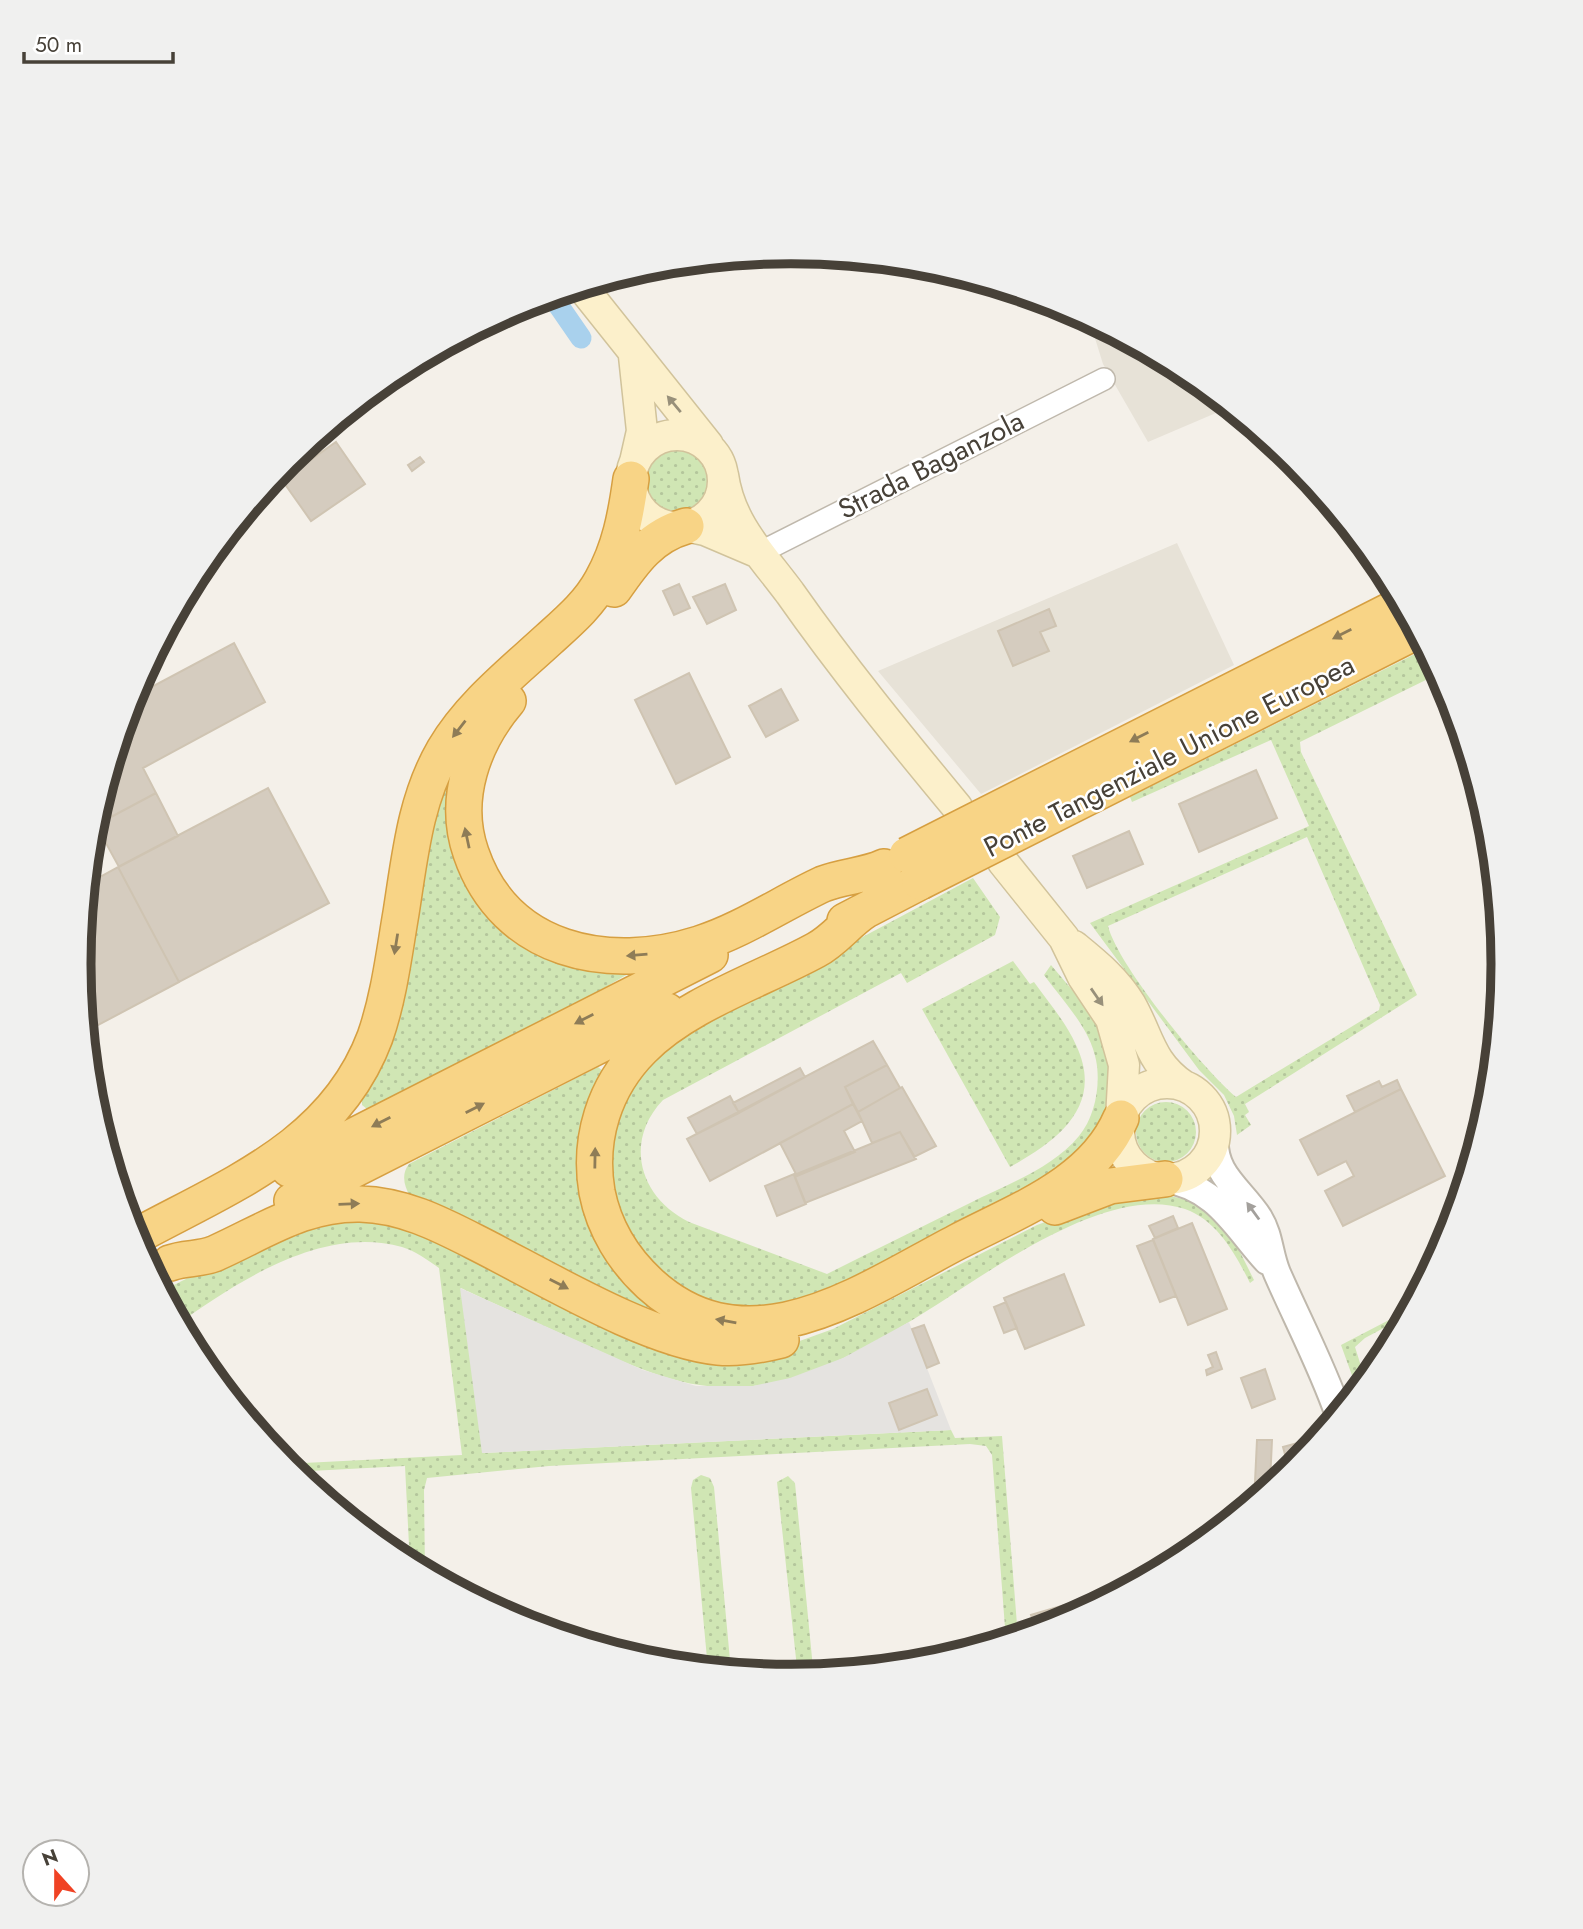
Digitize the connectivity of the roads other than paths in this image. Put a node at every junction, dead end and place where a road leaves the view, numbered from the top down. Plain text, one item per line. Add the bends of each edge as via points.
1 (588, 295) edge
2 (634, 356) junction
3 (1104, 379) dead end
4 (718, 464) junction
5 (633, 472) junction
6 (686, 526) junction
7 (760, 553) junction
8 (1395, 608) edge
9 (1409, 635) edge
10 (957, 807) dead end
11 (1003, 862) dead end
12 (904, 868) junction
13 (866, 910) junction
14 (1064, 938) junction
15 (1184, 1086) junction
16 (1121, 1118) junction
17 (1215, 1137) junction
18 (1165, 1179) junction
19 (144, 1232) edge
20 (148, 1241) edge
21 (161, 1268) edge
22 (1278, 1274) junction
23 (1335, 1405) edge

1 - 2 main road
4 -> 2 main road
2 - 5 main road via 642,431
3 - 7 street, Strada Baganzola
4 - 5 main road via 696,439 675,435 653,442 642,452
4 - 6 main road via 720,498 701,521
4 - 7 main road via 730,510
5 - 6 main road via 636,501 650,518 663,525
5 -> 19 highway via 621,539 595,591 475,709 431,773 414,829 385,1002 368,1054 351,1086 322,1122 271,1164
6 - 7 main road
12 -> 6 highway via 824,884 700,944 631,956 573,950 542,937 513,918 486,885 469,847 464,813 466,781 485,733 515,693 601,606 638,554 660,537
7 - 10 main road via 864,694
8 -> 12 highway, bridge
9 - 12 highway, Ponte Tangenziale Unione Europea, bridge
11 - 14 main road
12 - 13 highway
12 -> 20 highway
16 -> 13 highway via 1104,1149 1070,1180 820,1311 776,1323 729,1322 694,1312 657,1290 621,1250 598,1195 596,1135 616,1082 643,1048 668,1027 818,950
21 -> 13 highway
14 - 15 main road via 1111,978 1131,1005 1154,1057
14 -> 16 main road via 1118,1036 1125,1077
15 - 16 main road via 1160,1083 1145,1088 1127,1104
15 - 17 main road via 1208,1106
16 - 18 main road via 1119,1134 1126,1156 1143,1173
17 - 18 main road via 1201,1165 1181,1177
22 -> 17 street via 1264,1226 1217,1166
21 -> 18 highway via 210,1256 308,1210 351,1204 388,1206 432,1221 661,1332 715,1346 748,1346 786,1339 841,1318 1083,1195 1120,1184
18 - 22 street via 1215,1199
22 - 23 street

